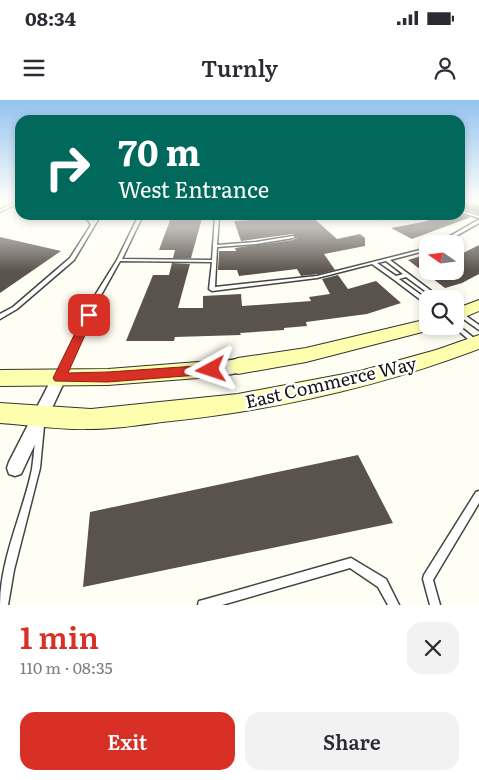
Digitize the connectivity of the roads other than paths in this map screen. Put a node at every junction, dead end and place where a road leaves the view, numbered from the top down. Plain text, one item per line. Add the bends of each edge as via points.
1 (136, 225) edge
2 (215, 225) edge
3 (473, 225) edge
4 (93, 226) edge
5 (454, 235) edge
6 (293, 237) dead end
7 (214, 246) junction
8 (419, 250) edge
9 (386, 259) junction
10 (119, 260) junction
11 (214, 261) junction
12 (373, 262) junction
13 (407, 274) junction
14 (395, 278) junction
15 (428, 290) edge
16 (419, 296) edge
17 (479, 305) edge
18 (464, 312) edge
19 (0, 317) edge
20 (464, 325) edge
21 (464, 325) edge
22 (419, 327) edge
23 (478, 340) edge
24 (238, 366) joint
25 (211, 370) joint
26 (0, 378) edge
27 (59, 378) junction
28 (0, 413) edge
29 (41, 415) junction
30 (15, 468) dead end
31 (479, 495) edge
32 (3, 605) edge
33 (203, 605) edge
34 (394, 605) edge
35 (435, 605) edge

1 - 10 lane
2 - 7 lane
3 - 5 lane
4 - 19 lane via 72,259
6 - 7 lane
7 - 11 lane
8 - 9 lane
9 - 12 lane
9 - 13 lane
10 - 11 lane
10 - 27 lane
11 - 12 lane via 212,289 317,277
12 - 14 lane
13 - 14 lane
13 - 15 lane
14 - 16 lane
17 - 18 main road
20 - 23 lane
21 - 23 lane
22 - 24 main road, East Commerce Way via 306,355
23 - 29 main road, East Commerce Way via 414,366 256,401 90,418
24 - 25 street, East Commerce Way
25 - 27 main road, East Commerce Way
26 - 27 main road, East Commerce Way
27 - 29 street
28 - 29 main road, East Commerce Way
29 - 30 street
29 - 32 lane via 36,468
31 - 35 lane via 428,579
33 - 34 lane via 352,563 382,583

